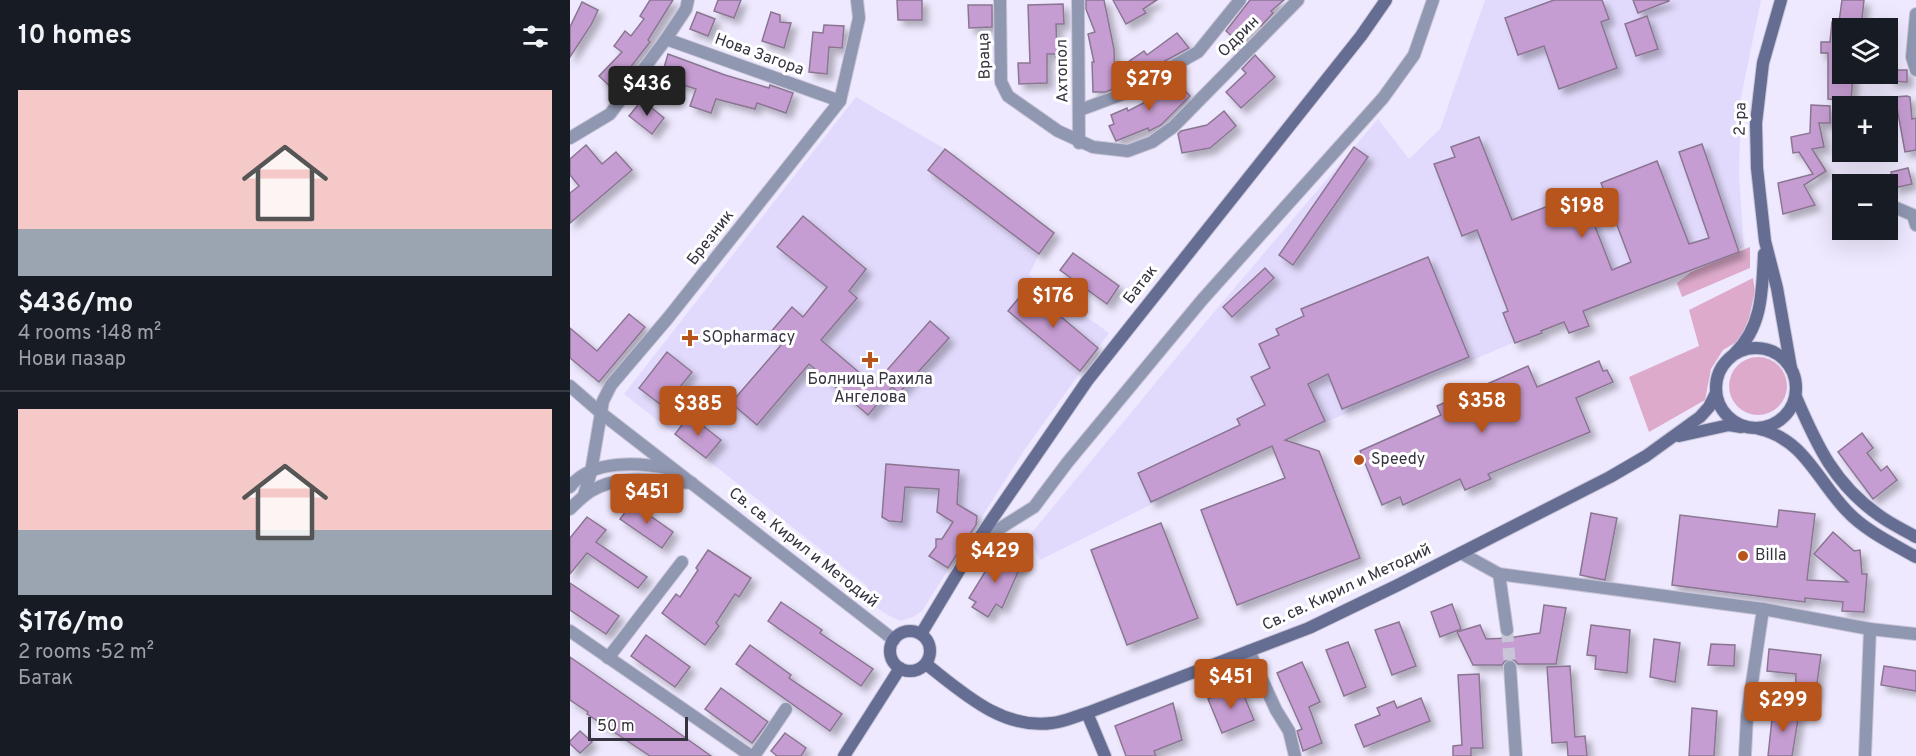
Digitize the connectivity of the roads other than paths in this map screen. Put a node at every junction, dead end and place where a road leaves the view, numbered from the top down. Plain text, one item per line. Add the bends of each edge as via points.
1 (688, 0) edge
2 (857, 0) edge
3 (1000, 0) edge
4 (1078, 0) edge
5 (1240, 0) edge
6 (1298, 0) edge
7 (1386, 0) edge
8 (1433, 0) edge
9 (1780, 0) edge
10 (1916, 14) edge
11 (666, 39) junction
12 (1916, 70) edge
13 (840, 101) junction
14 (1080, 110) junction
15 (570, 138) edge
16 (1079, 142) junction
17 (1898, 209) edge
18 (1916, 225) edge
19 (1765, 241) junction
20 (1732, 356) junction
21 (1791, 368) junction
22 (570, 386) edge
23 (1716, 393) junction
24 (1796, 398) junction
25 (601, 413) junction
26 (1752, 428) junction
27 (1675, 436) junction
28 (677, 471) junction
29 (591, 472) junction
30 (692, 483) junction
31 (570, 487) edge
32 (584, 495) junction
33 (570, 509) edge
34 (1916, 537) edge
35 (975, 544) junction
36 (1461, 553) junction
37 (1916, 556) edge
38 (682, 562) dead end
39 (1499, 574) junction
40 (1763, 609) junction
41 (1870, 629) junction
42 (1507, 630) tunnel mouth
43 (570, 632) edge
44 (921, 634) junction
45 (1916, 634) edge
46 (894, 640) junction
47 (1249, 651) junction
48 (609, 658) junction
49 (926, 664) junction
50 (1510, 667) tunnel mouth
51 (900, 668) junction
52 (786, 709) dead end
53 (1088, 713) junction
54 (752, 756) edge
55 (844, 756) edge
56 (1105, 756) edge
57 (1294, 756) edge
58 (1516, 756) edge
59 (1745, 756) edge
60 (1866, 756) edge

1 - 11 street
2 - 13 street, Брезник via 859,18
3 - 16 street, Враца via 1000,82 1008,96
4 - 14 street, Ахтопол
5 - 14 street via 1198,52 1123,94
6 - 16 street, Одрин via 1173,127 1152,142 1128,152
7 - 35 main road, Батак via 1087,381
8 - 35 street via 1414,55 1383,98 1202,300 1034,507
9 - 19 main road, 2-ра via 1763,63 1756,123
10 - 12 street via 1912,57
11 - 13 street, Нова Загора
11 - 15 street via 610,114
13 - 25 street, Брезник via 611,385
14 - 16 street, Ахтопол
17 - 18 street via 1913,215
19 - 20 main road, 2-ра via 1759,312 1754,328
19 - 21 main road, 2-ра
20 - 21 main road via 1758,348 1782,357
20 - 23 main road via 1719,372
21 - 24 main road
22 - 25 street
23 - 26 main road via 1726,415 1735,423
23 - 27 main road, Св. св. Кирил и Методий via 1700,417
24 - 26 main road via 1782,419 1771,426
24 - 34 main road via 1820,452 1842,482 1881,518
25 - 28 street
25 - 29 street, Брезник
26 - 27 main road, Св. св. Кирил и Методий via 1730,425
26 - 37 main road, Св. св. Кирил и Методий via 1780,435 1792,444 1845,510
27 - 36 main road, Св. св. Кирил и Методий via 1610,477
28 - 29 street, Св. св. Кирил и Методий via 639,463
28 - 30 street, Св. св. Кирил и Методий
29 - 31 street, Св. св. Кирил и Методий via 578,477
29 - 32 street, Брезник
30 - 32 street via 642,479 604,485
30 - 46 street, Св. св. Кирил и Методий
32 - 33 street
35 - 44 main road, Батак
36 - 39 street
36 - 47 main road, Св. св. Кирил и Методий via 1309,628
38 - 48 street
39 - 40 street
39 - 42 street
40 - 41 street
40 - 59 street
41 - 45 street
41 - 60 street
43 - 48 street
44 - 46 main road via 905,632
44 - 49 main road via 930,648
46 - 51 main road via 891,657
47 - 53 main road, Св. св. Кирил и Методий
47 - 57 street via 1289,731
48 - 54 street
49 - 51 main road via 912,672
49 - 53 main road, Св. св. Кирил и Методий via 980,705 1016,721 1053,723
50 - 58 street
51 - 55 main road
52 - 54 street
53 - 56 main road

